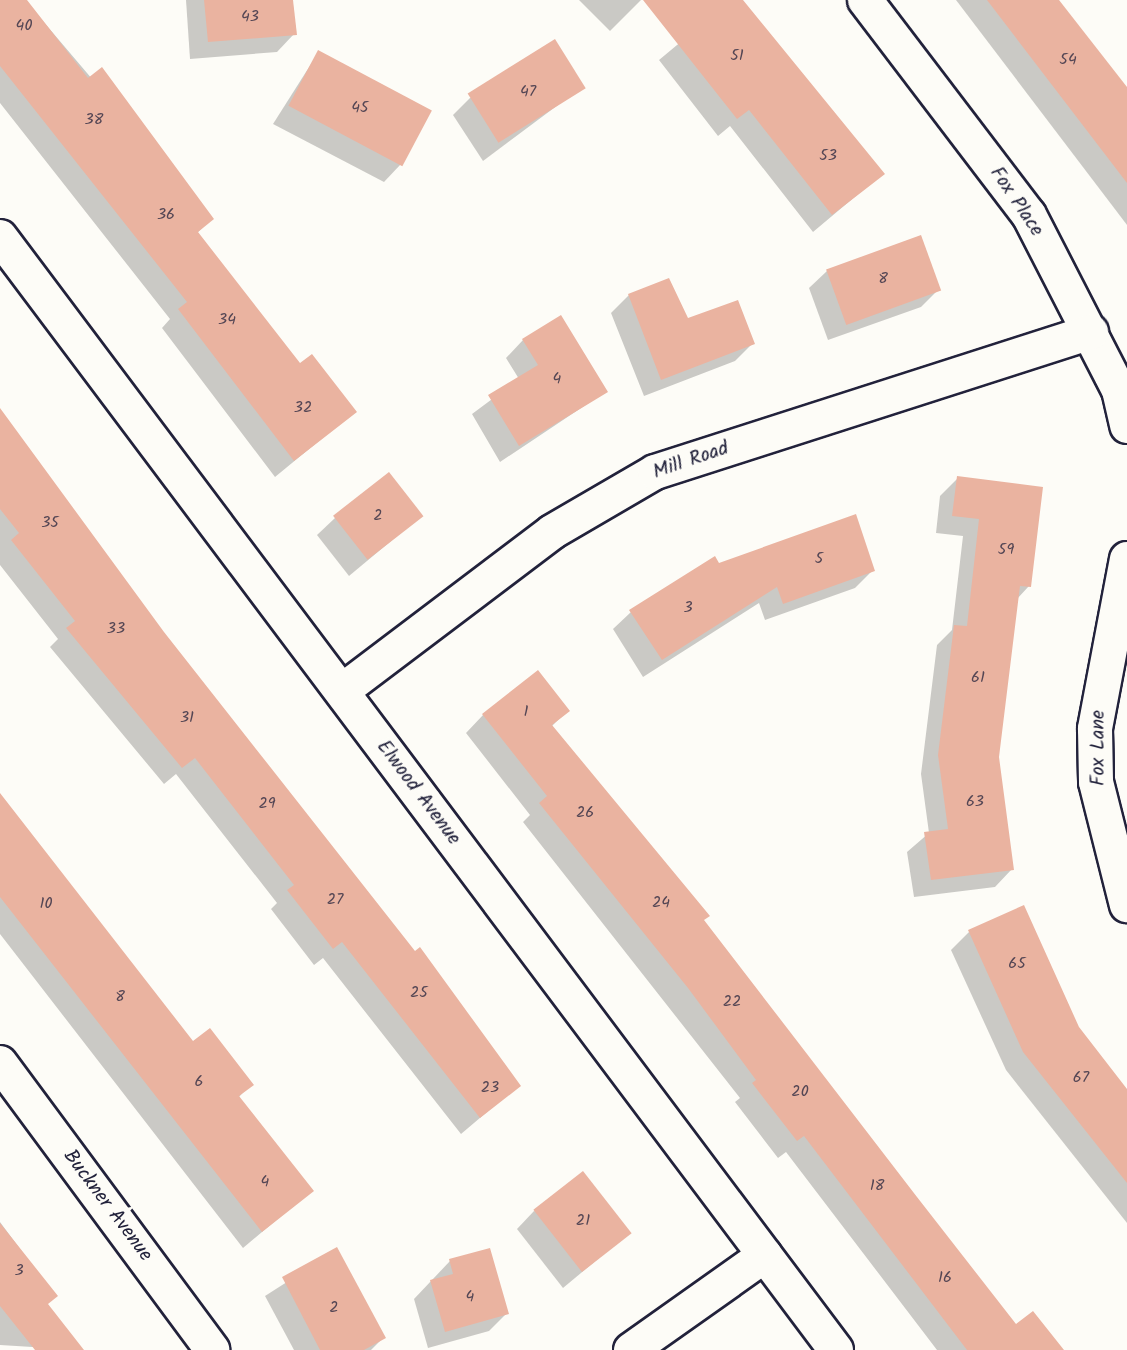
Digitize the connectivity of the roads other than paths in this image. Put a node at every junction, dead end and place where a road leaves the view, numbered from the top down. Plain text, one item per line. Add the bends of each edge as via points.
1 (865, 0) edge
2 (0, 237) edge
3 (1091, 332) junction
4 (1127, 426) edge
5 (1126, 580) edge
6 (342, 691) junction
7 (1127, 905) edge
8 (0, 1063) edge
9 (765, 1255) junction
10 (212, 1350) edge
11 (631, 1350) edge
12 (836, 1350) edge

1 - 3 street, Fox Place via 1029,215
2 - 6 street, Elwood Avenue
3 - 4 street, Fox Place
3 - 6 street, Mill Road via 655,472 552,532
5 - 7 street, Fox Lane via 1095,729 1096,782
6 - 9 street, Elwood Avenue
8 - 10 street, Buckner Avenue
9 - 11 street
9 - 12 street, Elwood Avenue

